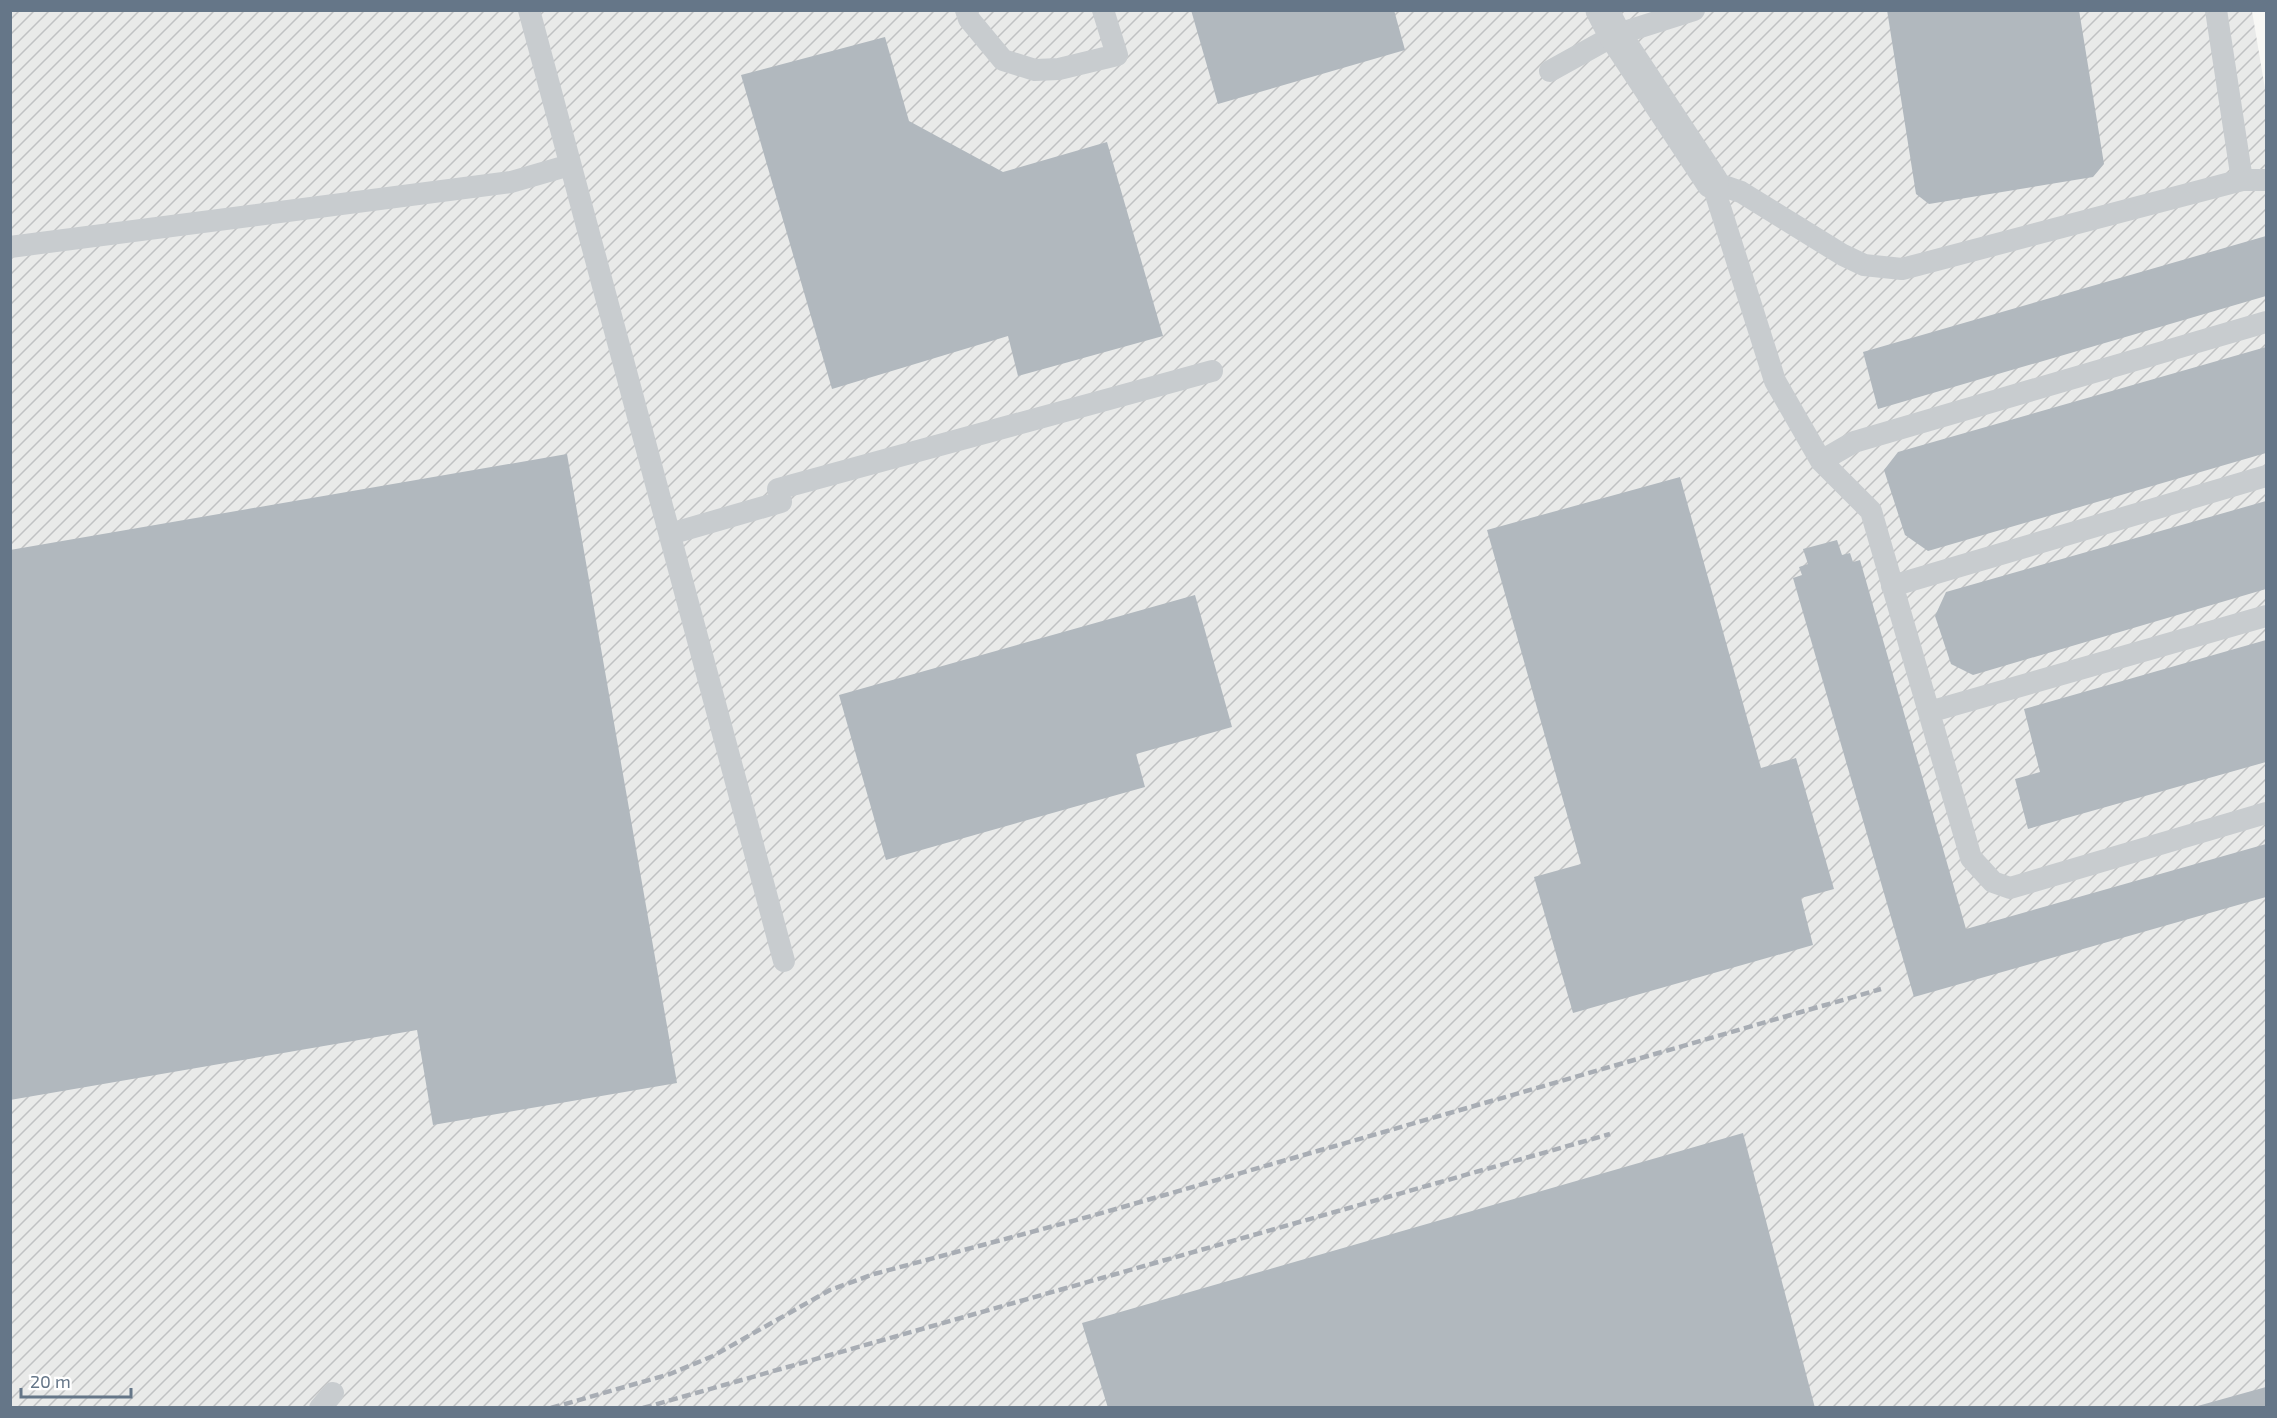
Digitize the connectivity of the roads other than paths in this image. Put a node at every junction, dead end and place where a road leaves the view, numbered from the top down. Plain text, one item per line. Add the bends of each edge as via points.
1 (529, 10) edge
2 (966, 10) edge
3 (1103, 10) edge
4 (1694, 10) edge
5 (2216, 10) edge
6 (1609, 23) edge
7 (1550, 71) dead end
8 (570, 165) junction
9 (2242, 180) junction
10 (2266, 180) edge
11 (1712, 182) junction
12 (10, 247) edge
13 (2266, 322) edge
14 (1212, 371) dead end
15 (1821, 461) junction
16 (2266, 476) edge
17 (670, 534) junction
18 (1893, 586) junction
19 (2266, 616) edge
20 (1929, 712) junction
21 (2266, 813) edge
22 (784, 961) dead end

1 - 8 lane
2 - 3 lane via 969,20 1003,60 1035,70 1059,69 1117,55
4 - 6 lane
5 - 9 lane
6 - 7 lane
6 - 11 street
8 - 12 lane via 511,182
8 - 17 lane
9 - 10 lane
9 - 11 lane via 1902,269 1864,265 1741,192
11 - 15 lane via 1775,381
13 - 15 lane via 1854,442
14 - 17 lane via 779,495
15 - 18 lane via 1870,511
16 - 18 lane
17 - 22 lane
18 - 20 lane
19 - 20 lane
20 - 21 lane via 1971,858 1993,882 2010,888

